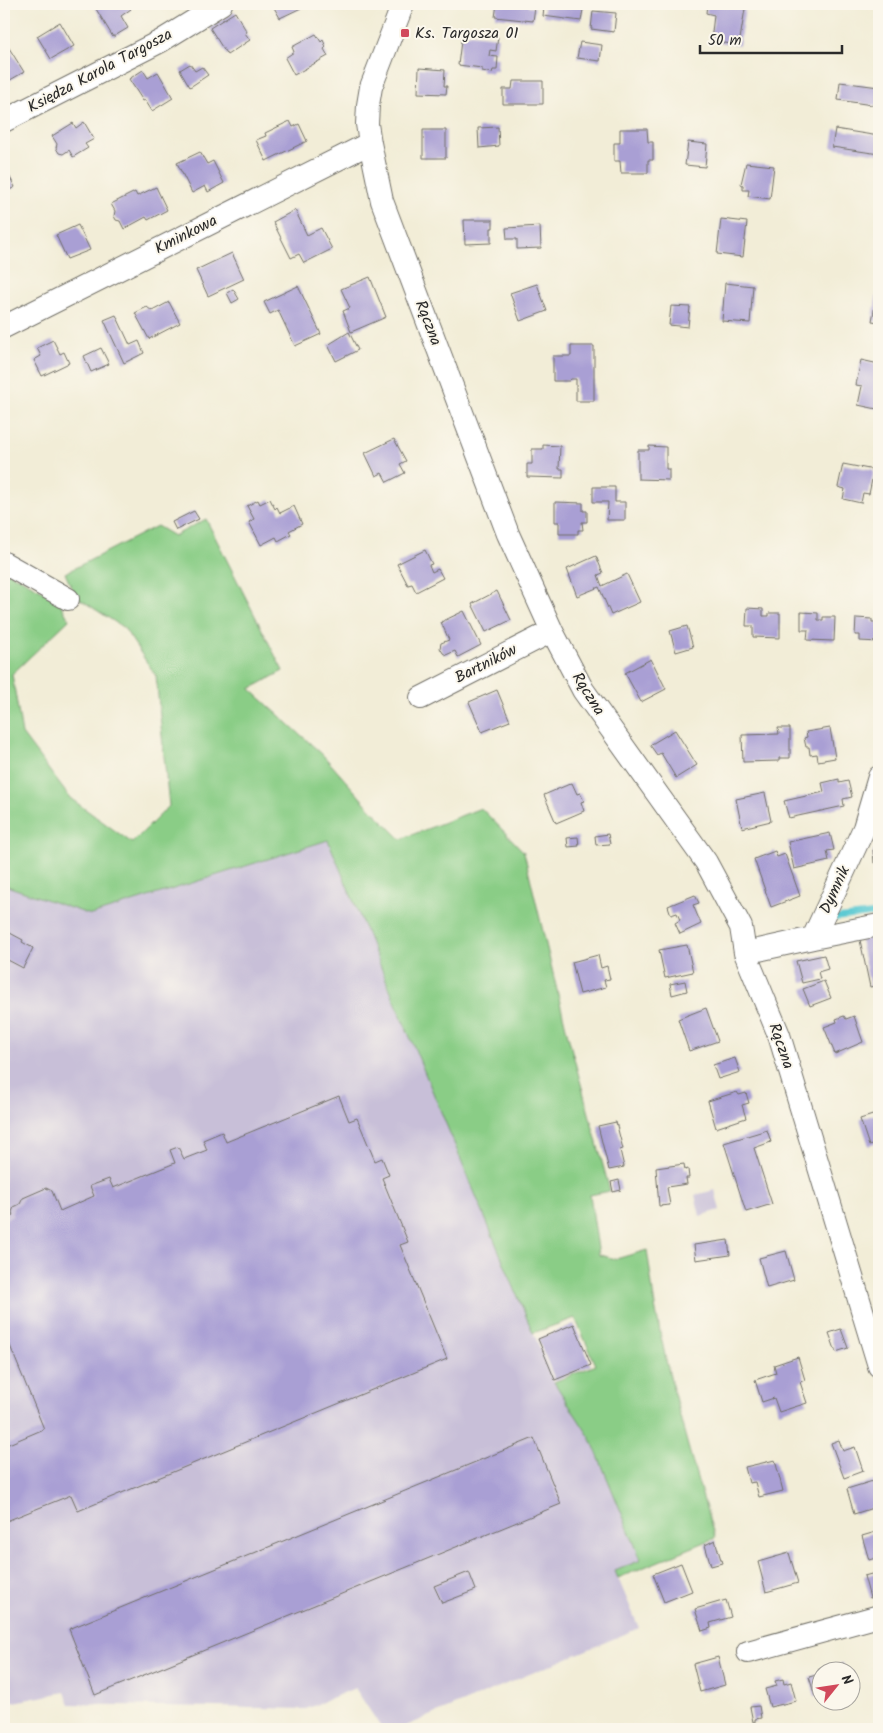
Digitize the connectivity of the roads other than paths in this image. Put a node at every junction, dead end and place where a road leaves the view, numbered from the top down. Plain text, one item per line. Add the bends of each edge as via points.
1 (221, 4) edge
2 (403, 4) edge
3 (4, 122) edge
4 (370, 143) junction
5 (4, 327) edge
6 (4, 563) edge
7 (68, 599) dead end
8 (552, 631) junction
9 (420, 698) dead end
10 (879, 777) edge
11 (879, 926) edge
12 (813, 938) junction
13 (745, 953) junction
14 (879, 1366) edge
15 (879, 1616) edge
16 (748, 1652) dead end

1 - 3 street, Księdza Karola Targosza via 154,45
2 - 4 street, Rączna via 370,87
4 - 5 street, Kminkowa
4 - 8 street, Rączna via 382,201 508,534
6 - 7 street
8 - 9 street, Bartników
8 - 13 street, Rączna via 583,690 706,862 740,927
10 - 12 street, Dymnik via 864,828
11 - 12 street
12 - 13 street
13 - 14 street, Rączna via 779,1035
15 - 16 street

